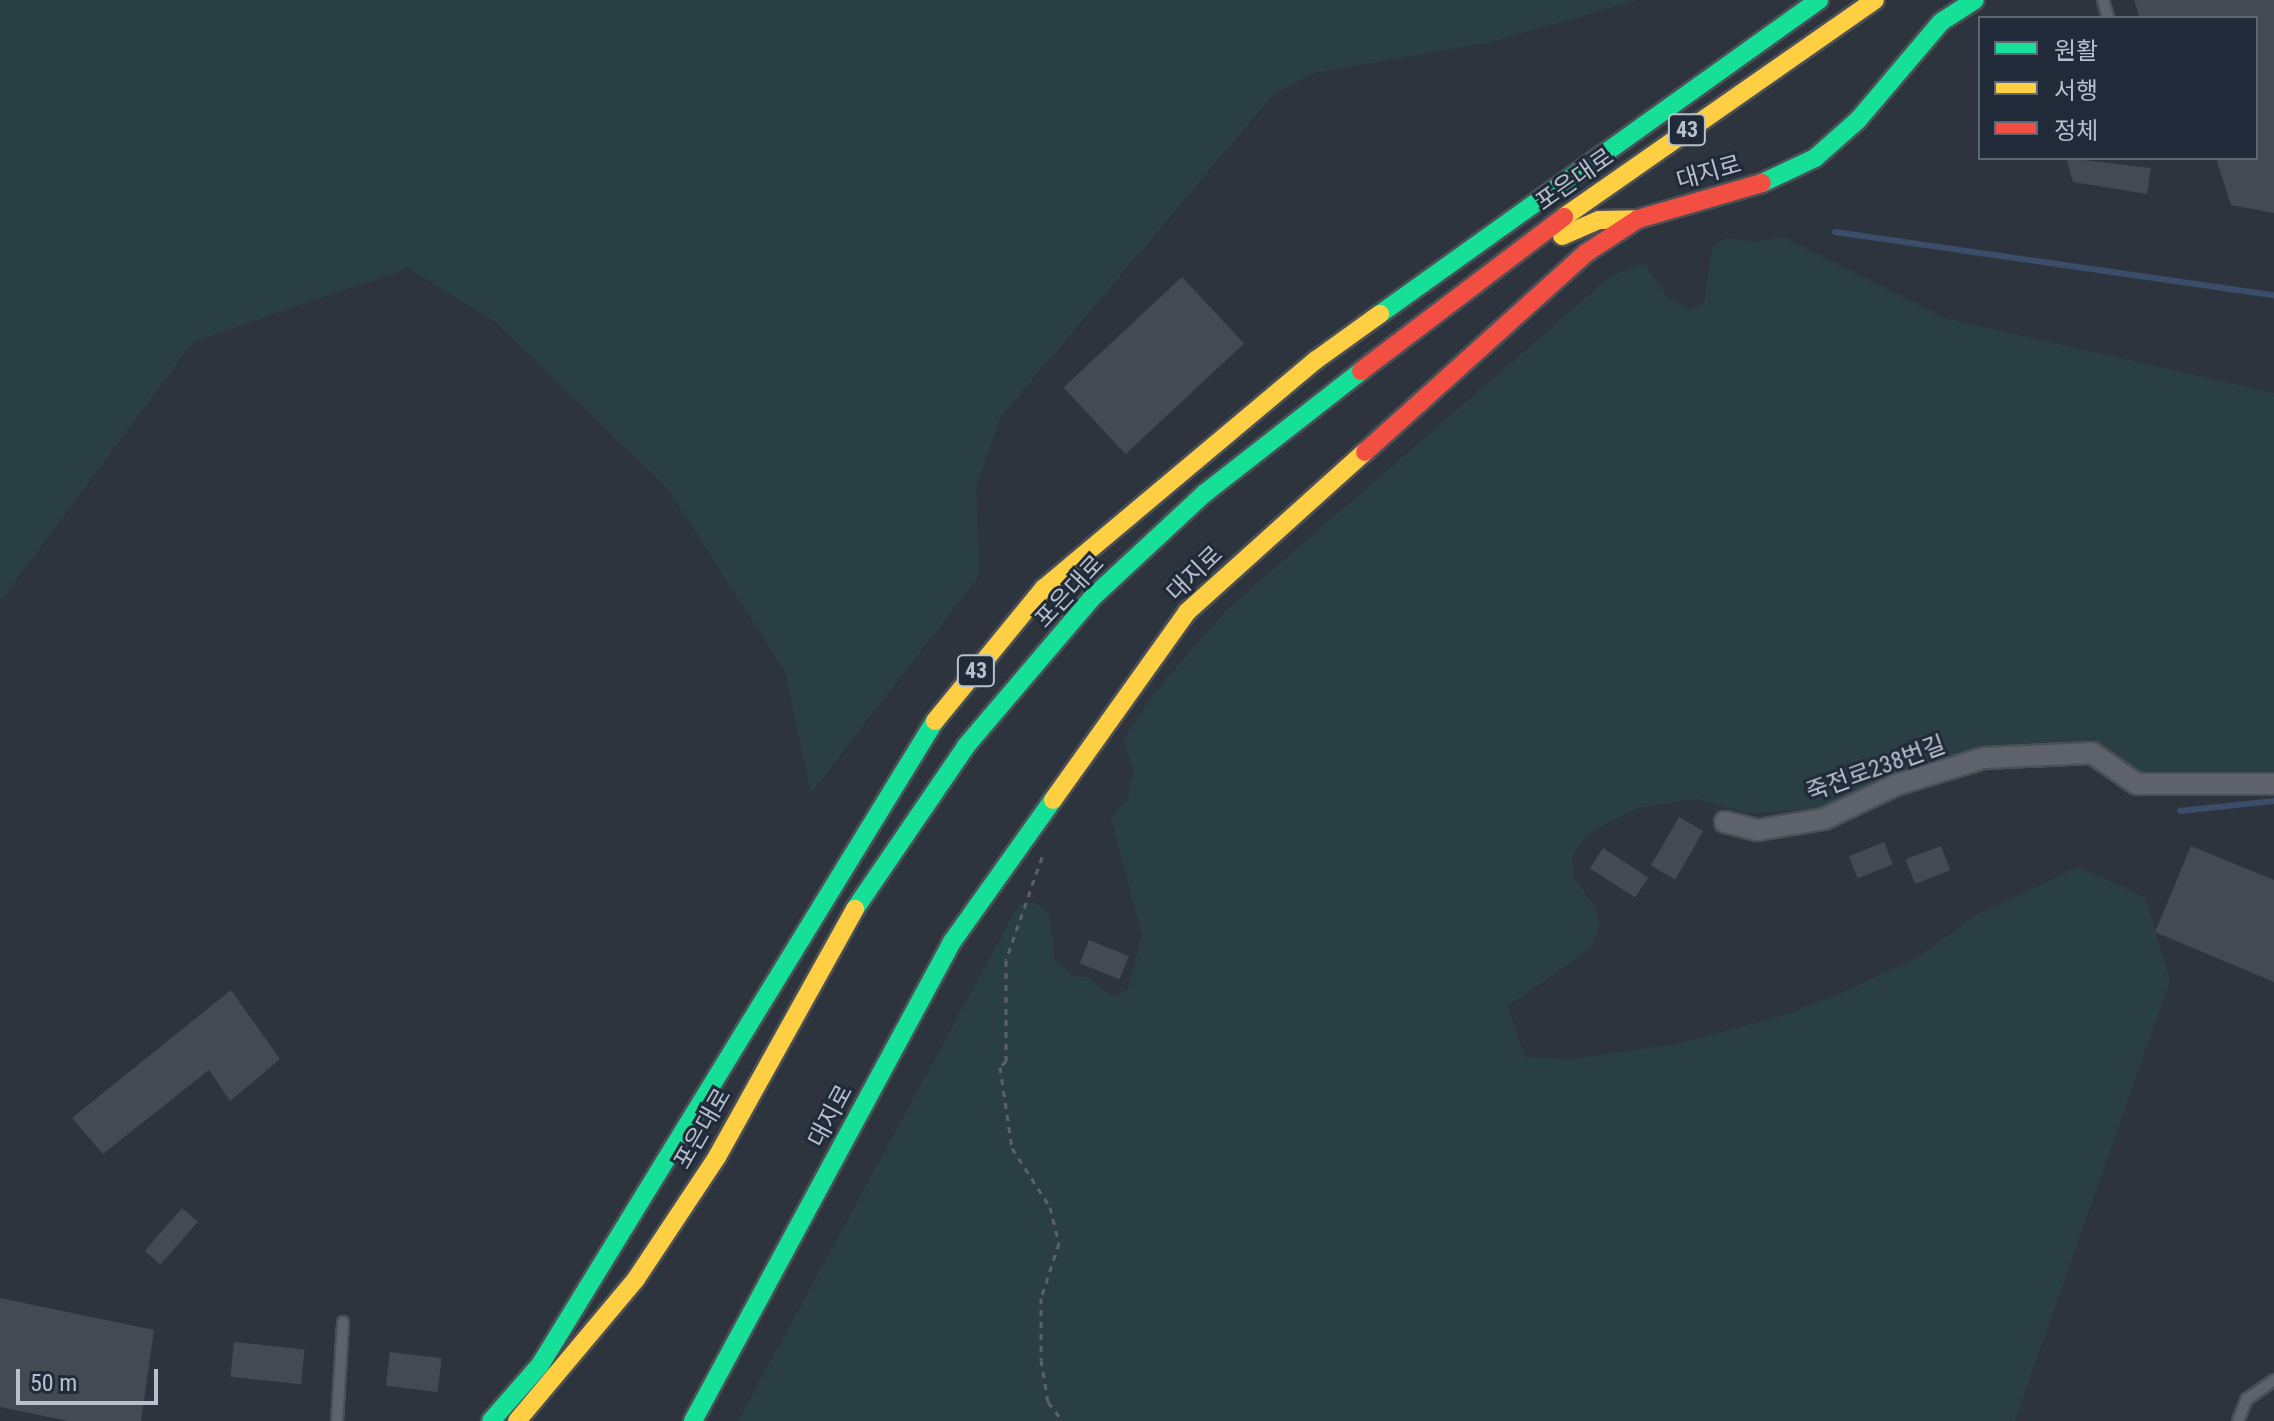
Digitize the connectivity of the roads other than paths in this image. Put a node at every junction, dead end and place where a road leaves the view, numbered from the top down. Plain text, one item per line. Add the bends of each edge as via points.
1 (1793, 0) edge
2 (1819, 0) edge
3 (1875, 0) edge
4 (1975, 0) edge
5 (1669, 111) junction
6 (1638, 219) junction
7 (1501, 261) junction
8 (2274, 784) edge
9 (1725, 822) dead end
10 (343, 1322) dead end
11 (2274, 1380) edge
12 (337, 1421) edge
13 (491, 1421) edge
14 (517, 1421) edge
15 (693, 1421) edge
16 (2238, 1421) edge

1 - 5 main road
2 - 5 main road, 포은대로 / 43
3 - 7 main road, 포은대로 / 43
4 - 6 main road, 대지로 via 1941,22 1858,120 1815,158 1764,182
5 - 13 main road, 포은대로 / 43 via 1564,180 1316,360 1044,588 924,734 540,1365
6 - 7 main road via 1599,220
6 - 15 main road, 대지로 via 1586,253 1187,612 952,942
7 - 14 main road, 포은대로 / 43 via 1205,493 1093,597 966,746 857,905 717,1157 636,1279
8 - 9 street, 죽전로238번길 via 2137,784 2092,753 1984,758 1896,785 1824,819 1758,830
10 - 12 lane
11 - 16 lane via 2247,1399

